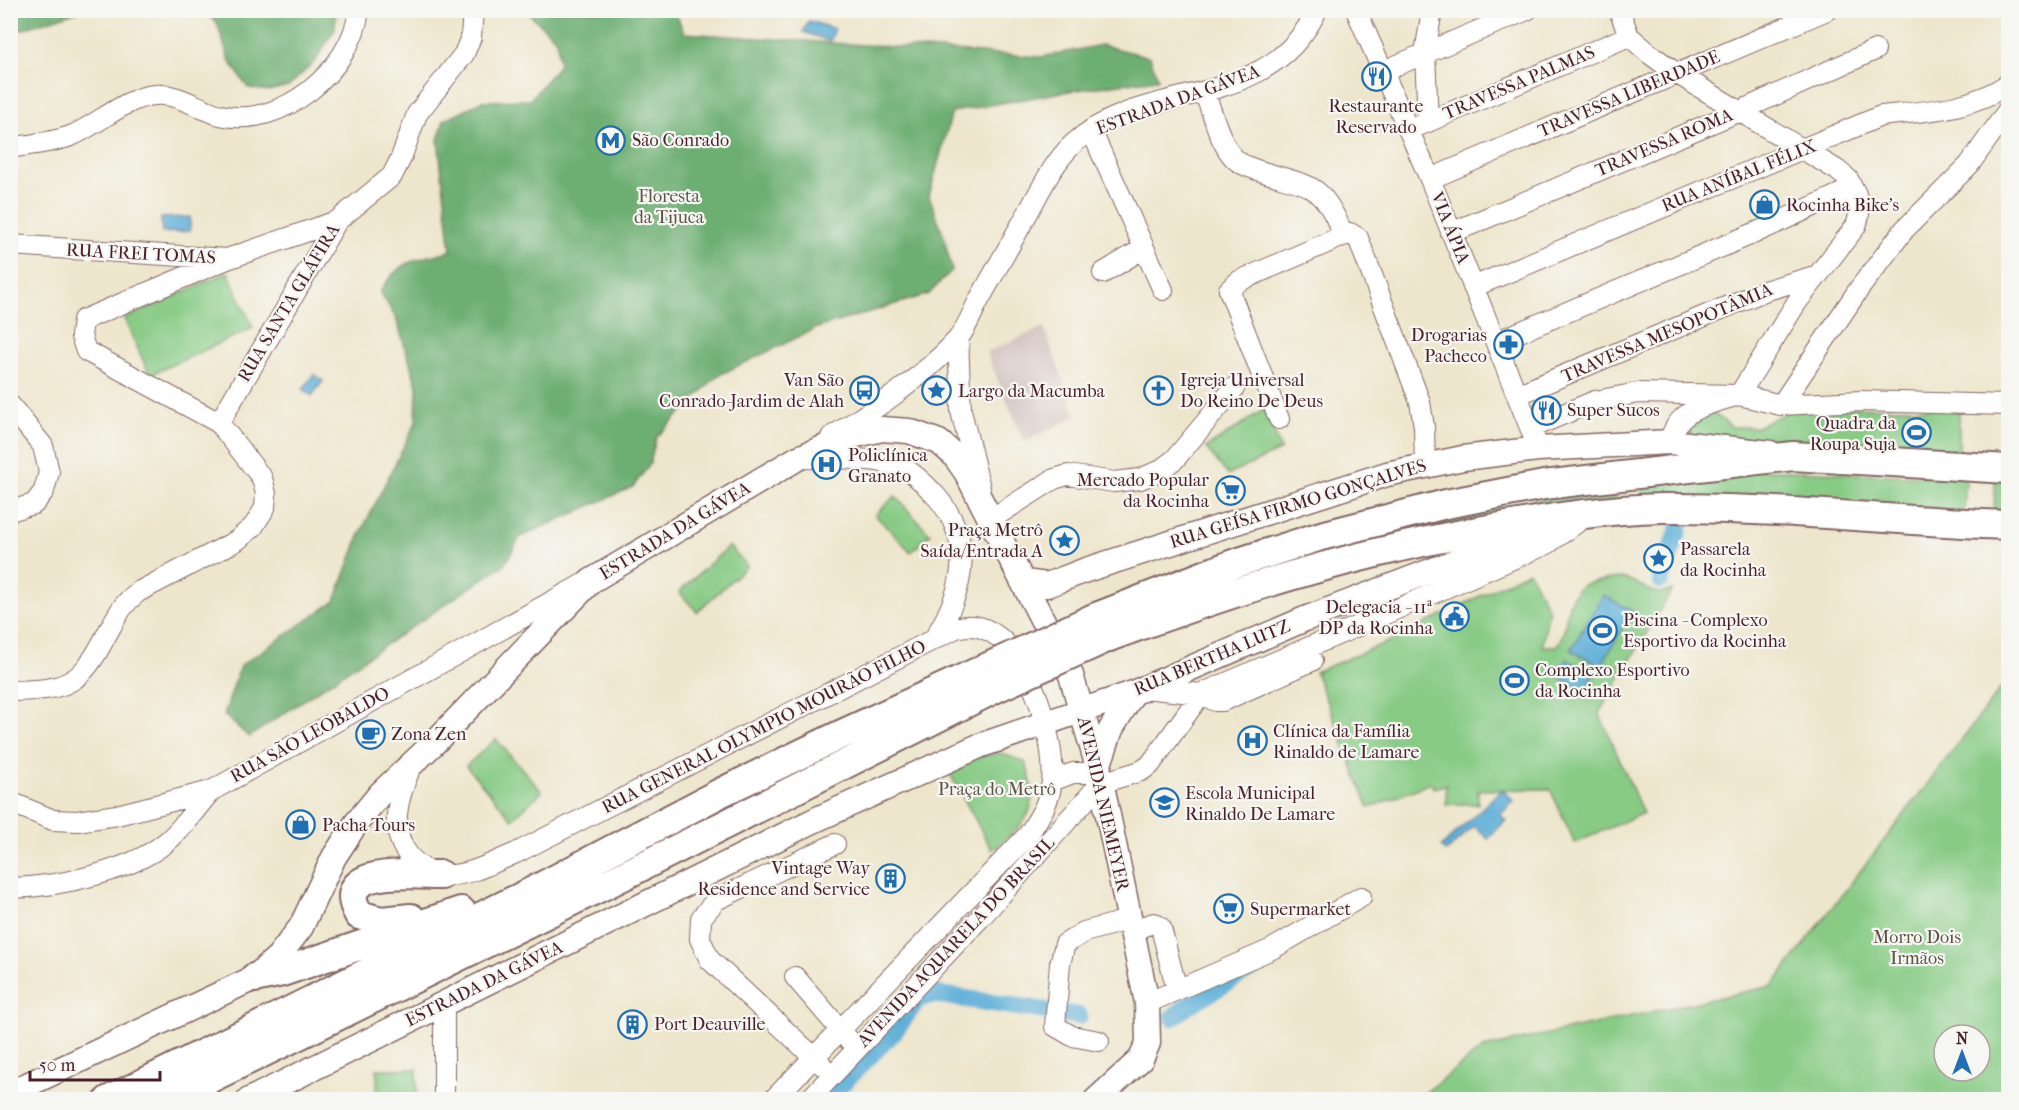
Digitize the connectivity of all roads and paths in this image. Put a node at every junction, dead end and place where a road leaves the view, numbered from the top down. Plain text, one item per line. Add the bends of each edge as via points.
1 (359, 10) edge
2 (472, 10) edge
3 (1317, 10) edge
4 (1432, 10) edge
5 (1527, 10) edge
6 (1619, 10) edge
7 (1827, 10) edge
8 (1361, 12) edge
9 (1629, 36) junction
10 (1875, 50) dead end
11 (1425, 53) junction
12 (1382, 72) junction
13 (1676, 73) junction
14 (2008, 84) edge
15 (1204, 92) junction
16 (2008, 110) edge
17 (1740, 111) junction
18 (1428, 122) junction
19 (1091, 130) junction
20 (1409, 130) junction
21 (10, 148) edge
22 (1803, 148) junction
23 (1430, 179) junction
24 (1853, 188) junction
25 (337, 221) junction
26 (1451, 233) junction
27 (1343, 234) junction
28 (10, 245) edge
29 (1144, 248) junction
30 (227, 259) junction
31 (1103, 273) dead end
32 (1818, 275) junction
33 (1473, 287) junction
34 (1163, 290) dead end
35 (958, 339) junction
36 (1496, 342) junction
37 (1235, 387) dead end
38 (1517, 395) junction
39 (1739, 395) junction
40 (10, 405) edge
41 (1781, 405) junction
42 (2008, 405) edge
43 (1279, 419) dead end
44 (219, 423) junction
45 (1534, 439) junction
46 (1670, 442) junction
47 (1793, 456) junction
48 (798, 458) junction
49 (1425, 465) junction
50 (2008, 469) edge
51 (10, 510) edge
52 (988, 512) junction
53 (1584, 513) junction
54 (2008, 525) edge
55 (591, 581) junction
56 (1024, 582) junction
57 (1101, 628) junction
58 (930, 644) junction
59 (991, 678) junction
60 (10, 691) edge
61 (1139, 691) junction
62 (1202, 694) junction
63 (1082, 711) junction
64 (1046, 723) junction
65 (414, 761) junction
66 (1100, 774) junction
67 (1052, 781) junction
68 (211, 791) junction
69 (10, 802) edge
70 (835, 844) dead end
71 (441, 874) junction
72 (10, 888) edge
73 (535, 890) junction
74 (1361, 897) dead end
75 (449, 914) junction
76 (1130, 925) junction
77 (795, 976) dead end
78 (254, 978) junction
79 (1177, 990) junction
80 (1147, 1003) junction
81 (444, 1004) junction
82 (841, 1029) junction
83 (1099, 1041) dead end
84 (857, 1049) junction
85 (814, 1058) junction
86 (832, 1076) junction
87 (10, 1093) edge
88 (109, 1100) edge
89 (166, 1100) edge
90 (249, 1100) edge
91 (444, 1100) edge
92 (773, 1100) edge
93 (810, 1100) edge
94 (1096, 1100) edge

1 - 21 street via 343,55 330,71 295,101 270,112 244,117 221,115 185,100 154,95 137,99 70,136
2 - 25 street, RUA SANTA GLÁFIRA via 471,38 464,54 417,114 392,176
3 - 15 street, ESTRADA DA GÁVEA via 1298,41 1274,64
4 - 11 street
5 - 11 street
6 - 9 street
7 - 13 street, TRAVESSA LIBERDADE
8 - 12 street, VIA ÁPIA
9 - 13 street
9 - 18 street, TRAVESSA PALMAS
10 - 17 street, TRAVESSA ROMA
11 - 12 street
11 - 18 street
12 - 20 street, VIA ÁPIA
13 - 17 street
13 - 23 street, TRAVESSA LIBERDADE
14 - 22 street, RUA ANÍBAL FÉLIX via 1987,99 1881,116
15 - 19 street, ESTRADA DA GÁVEA via 1138,111
15 - 27 street via 1236,160 1320,192
16 - 41 street via 1969,165 1904,230
17 - 22 street
17 - 26 street, TRAVESSA ROMA
18 - 20 street, TRAVESSA PALMAS
19 - 29 street
19 - 35 street, ESTRADA DA GÁVEA via 1072,145 1046,179
20 - 23 street, VIA ÁPIA
22 - 24 street via 1837,170
22 - 33 street, RUA ANÍBAL FÉLIX
23 - 26 street, VIA ÁPIA
24 - 32 street via 1859,203 1856,226
24 - 36 street
25 - 30 street, RUA FREI TOMAS
25 - 44 street, RUA SANTA GLÁFIRA
26 - 33 street, VIA ÁPIA
27 - 43 street via 1239,280 1229,290
27 - 49 street via 1358,238 1416,387 1423,418
28 - 30 street, RUA FREI TOMAS
29 - 31 street
29 - 34 street
30 - 44 street via 84,320 81,327 86,351
32 - 38 street, TRAVESSA MESOPOTÂMIA via 1764,291
32 - 39 street via 1763,353
33 - 36 street, VIA ÁPIA
35 - 48 street, ESTRADA DA GÁVEA via 887,402
35 - 52 street, AVENIDA NIEMEYER via 962,411
36 - 38 street, VIA ÁPIA
37 - 52 street via 1175,459 1159,471 1114,483 1068,475
38 - 45 street, VIA ÁPIA
39 - 41 street
39 - 45 street via 1676,392 1613,396 1576,408
39 - 46 street via 1689,410 1672,430
40 - 51 street via 43,446 49,472 44,491 34,504
41 - 42 street via 1872,401
44 - 60 street via 262,478 265,508 253,527 236,541 126,602 80,677 62,687
45 - 46 main road, RUA GEÍSA FIRMO GONÇALVES
45 - 49 main road, RUA GEÍSA FIRMO GONÇALVES
46 - 47 main road, RUA GEÍSA FIRMO GONÇALVES
47 - 50 highway
47 - 57 highway via 1554,484 1446,504 1233,564
48 - 52 main road, AVENIDA NIEMEYER via 852,436 882,429 909,431 939,442 954,454
48 - 55 main road, ESTRADA DA GÁVEA
48 - 58 street, RUA GENERAL OLYMPIO MOURÃO FILHO via 868,461 901,467 928,487 948,510 961,539 962,569 954,603
49 - 56 main road, RUA GEÍSA FIRMO GONÇALVES via 1047,585
52 - 56 main road, AVENIDA NIEMEYER
53 - 54 highway via 1662,508 1733,510
53 - 57 highway via 1434,539 1336,562 1176,611
53 - 61 main road, RUA BERTHA LUTZ via 1262,636
53 - 62 street, RUA BERTHA LUTZ via 1571,529 1535,549 1520,565 1232,698 1215,701
55 - 65 main road, ESTRADA DA GÁVEA
55 - 68 street, RUA SÃO LEOBALDO
56 - 63 main road, AVENIDA NIEMEYER via 1071,675
57 - 59 highway, bridge
58 - 64 street, AVENIDA AQUARELA DO BRASIL via 968,624 999,635 1019,660
58 - 71 street, RUA GENERAL OLYMPIO MOURÃO FILHO via 516,853 476,869
59 - 73 highway via 840,735
59 - 89 highway via 615,880
61 - 62 street, RUA BERTHA LUTZ
61 - 63 main road, RUA BERTHA LUTZ
61 - 66 main road via 1111,729
62 - 66 street via 1150,765 1141,771
63 - 64 main road, ESTRADA DA GÁVEA
63 - 66 main road, AVENIDA NIEMEYER
64 - 67 street, AVENIDA AQUARELA DO BRASIL
64 - 81 main road, ESTRADA DA GÁVEA via 979,746 815,820
65 - 71 street via 400,792 397,835 415,863
65 - 78 main road, ESTRADA DA GÁVEA via 357,822 334,857 301,927 278,957
66 - 67 street via 1073,772
66 - 76 main road, AVENIDA NIEMEYER
66 - 84 street, AVENIDA AQUARELA DO BRASIL via 983,915
67 - 82 street, AVENIDA AQUARELA DO BRASIL via 1042,814 1028,835
68 - 69 street, RUA SÃO LEOBALDO via 117,815 76,821 53,820
68 - 72 street via 171,838 148,854 97,873 48,885
70 - 85 street via 716,900 701,918 700,939 710,960
71 - 75 highway via 387,874 360,881 352,900 359,915 381,921
73 - 75 highway
73 - 88 highway
74 - 79 street via 1272,949
75 - 78 highway via 282,972
76 - 79 street via 1154,924 1161,928
76 - 80 main road, AVENIDA NIEMEYER
76 - 83 street via 1084,932 1065,944 1054,1026 1072,1036
77 - 82 street
78 - 87 main road, ESTRADA DA GÁVEA
79 - 80 street
80 - 94 main road, AVENIDA NIEMEYER via 1145,1052
81 - 90 main road, ESTRADA DA GÁVEA
81 - 91 street
82 - 84 street
82 - 85 street, AVENIDA AQUARELA DO BRASIL
84 - 86 street, AVENIDA AQUARELA DO BRASIL
85 - 86 street
85 - 92 street, AVENIDA AQUARELA DO BRASIL
86 - 93 street, AVENIDA AQUARELA DO BRASIL

